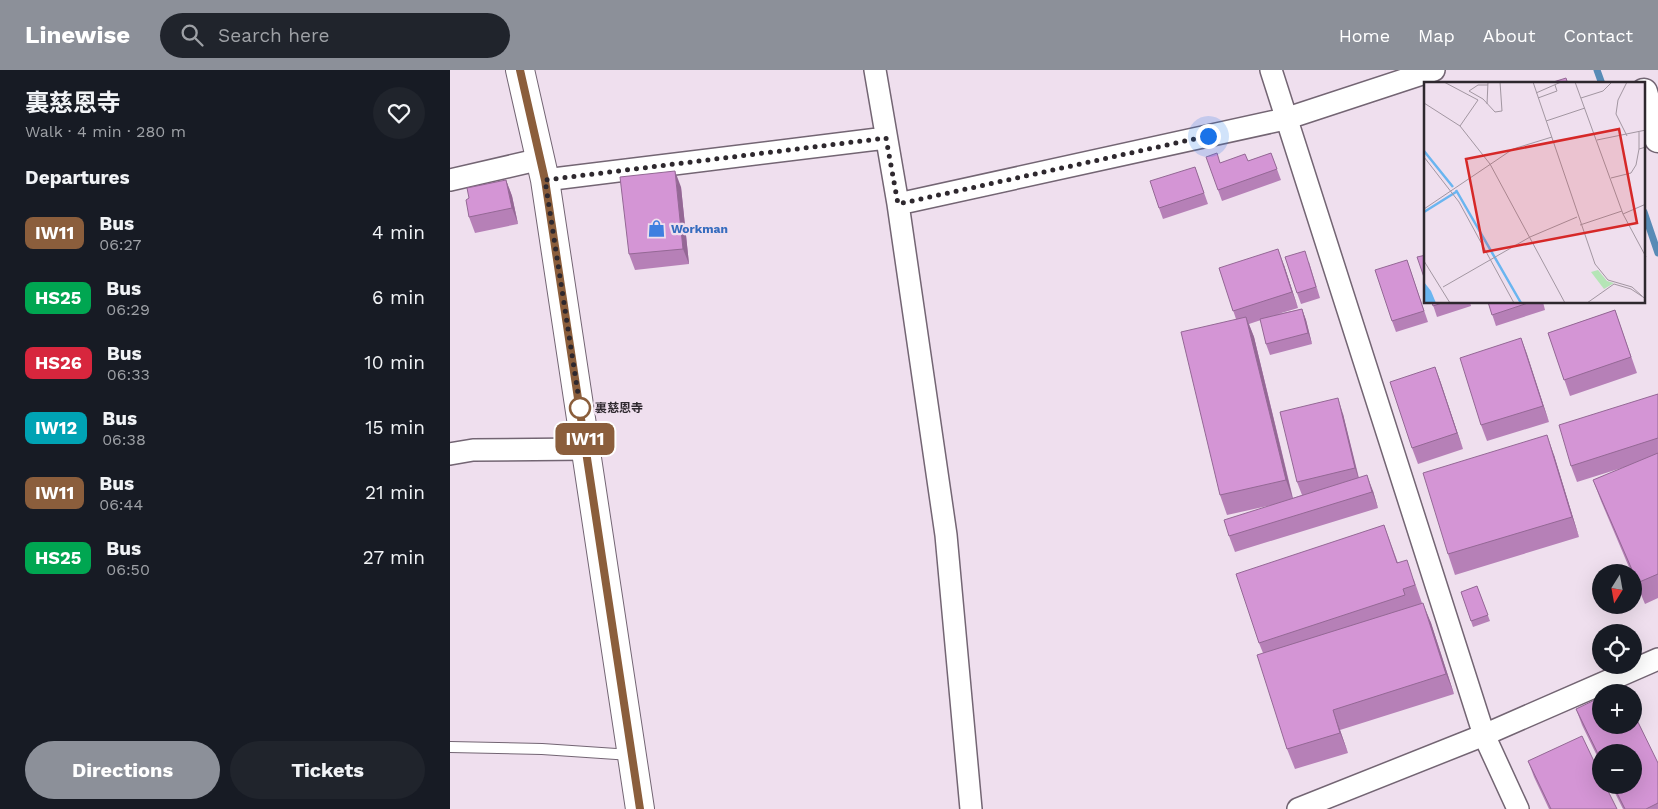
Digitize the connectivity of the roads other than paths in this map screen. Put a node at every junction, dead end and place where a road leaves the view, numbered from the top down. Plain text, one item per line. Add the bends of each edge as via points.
1 (520, 70) edge
2 (875, 70) edge
3 (1271, 70) edge
4 (1434, 70) edge
5 (1646, 99) edge
6 (1285, 118) junction
7 (886, 138) junction
8 (1658, 139) edge
9 (543, 170) junction
10 (450, 180) edge
11 (898, 204) junction
12 (586, 449) junction
13 (450, 454) edge
14 (1658, 659) edge
15 (1484, 735) junction
16 (450, 747) edge
17 (631, 755) junction
18 (640, 809) edge
19 (970, 809) edge
20 (1298, 809) edge
21 (1518, 809) edge

1 - 9 main road
2 - 7 street
3 - 6 street
4 - 6 street
5 - 8 street
6 - 11 street
6 - 15 street
7 - 9 street
7 - 11 street
9 - 10 street
9 - 12 main road
11 - 19 street via 946,535
12 - 13 street via 472,450
12 - 17 main road
14 - 15 street
15 - 20 street
15 - 21 street
16 - 17 lane
17 - 18 main road

